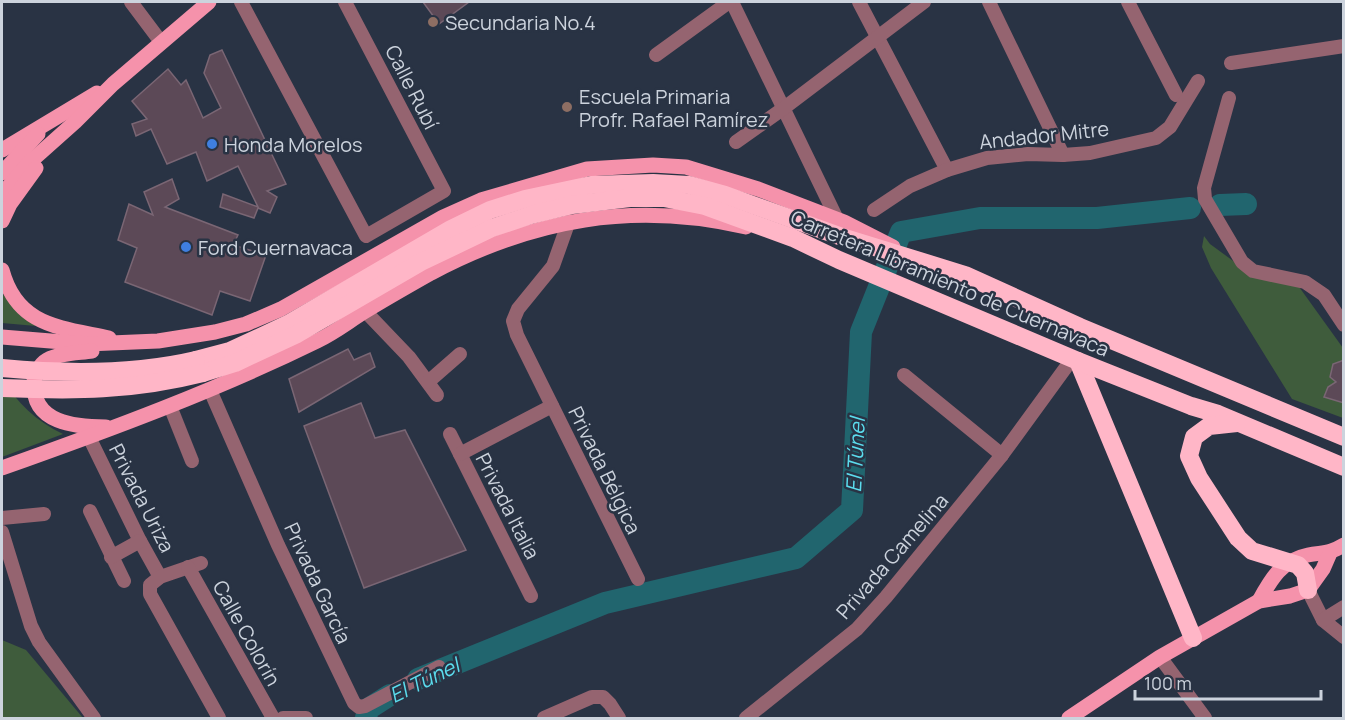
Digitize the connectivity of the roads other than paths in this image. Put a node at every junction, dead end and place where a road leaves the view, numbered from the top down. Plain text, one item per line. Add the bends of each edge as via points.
1 (131, 2) edge
2 (208, 2) edge
3 (241, 2) edge
4 (345, 2) edge
5 (730, 2) edge
6 (859, 2) edge
7 (924, 2) edge
8 (989, 2) edge
9 (1128, 2) edge
10 (878, 37) junction
11 (161, 42) junction
12 (1344, 46) edge
13 (656, 55) dead end
14 (1231, 63) dead end
15 (1198, 81) dead end
16 (113, 84) junction
17 (1176, 95) dead end
18 (1229, 98) dead end
19 (784, 108) junction
20 (75, 122) junction
21 (48, 123) junction
22 (736, 142) dead end
23 (2, 150) edge
24 (1063, 155) junction
25 (947, 170) junction
26 (2, 173) edge
27 (2, 194) edge
28 (874, 210) dead end
29 (2, 221) edge
30 (569, 221) junction
31 (841, 226) junction
32 (793, 238) junction
33 (2, 270) edge
34 (366, 311) junction
35 (1344, 325) edge
36 (2, 337) edge
37 (270, 339) junction
38 (158, 341) junction
39 (126, 342) junction
40 (460, 354) dead end
41 (2, 359) edge
42 (1075, 360) junction
43 (2, 368) edge
44 (904, 375) dead end
45 (428, 382) junction
46 (2, 388) edge
47 (210, 390) junction
48 (437, 395) dead end
49 (170, 406) junction
50 (552, 406) junction
51 (39, 407) junction
52 (1239, 423) junction
53 (115, 427) junction
54 (450, 434) dead end
55 (89, 437) junction
56 (1344, 437) edge
57 (460, 454) junction
58 (1002, 455) junction
59 (192, 461) dead end
60 (1344, 467) edge
61 (2, 468) edge
62 (90, 511) dead end
63 (44, 514) dead end
64 (2, 518) edge
65 (2, 532) edge
66 (140, 542) junction
67 (1337, 549) edge
68 (111, 557) junction
69 (1288, 563) junction
70 (638, 579) dead end
71 (124, 581) dead end
72 (155, 581) junction
73 (1308, 590) junction
74 (531, 596) dead end
75 (1259, 601) junction
76 (1344, 607) edge
77 (1323, 620) junction
78 (1344, 637) edge
79 (1193, 638) junction
80 (1160, 657) junction
81 (439, 667) dead end
82 (94, 718) edge
83 (219, 718) edge
84 (273, 718) edge
85 (283, 718) edge
86 (306, 718) edge
87 (544, 718) edge
88 (619, 718) edge
89 (746, 718) edge
90 (1069, 718) edge
91 (1205, 718) edge

1 - 11 street
2 - 11 main road
3 - 4 street, Calle Rubí via 366,236 444,191
5 - 13 street
5 - 19 street
6 - 10 street
7 - 10 street
8 - 24 street
9 - 17 street
10 - 19 street
10 - 25 street
11 - 16 main road
12 - 14 street
15 - 24 street, Andador Mitre via 1170,127 1156,138
16 - 20 main road
16 - 21 main road
18 - 35 street via 1204,188 1206,199 1242,262 1253,271 1305,282 1324,294
19 - 22 street
19 - 31 street
20 - 27 main road via 29,163
20 - 29 main road via 30,175
21 - 23 main road
21 - 26 main road
24 - 25 street, Andador Mitre via 987,158
25 - 28 street, Andador Mitre via 910,186
30 - 32 main road, Carretera Libramiento de Cuernavaca via 628,214 684,217
30 - 34 main road, Carretera Libramiento de Cuernavaca via 467,255
30 - 50 street via 553,266 518,309 513,321
31 - 37 highway, Carretera Libramiento de Cuernavaca via 688,185 591,185 490,210
31 - 38 main road, Carretera Libramiento de Cuernavaca via 758,189 686,167 587,169 452,212 281,309 246,324
31 - 56 highway, Carretera Libramiento de Cuernavaca
32 - 37 highway via 679,200 630,198 572,205 502,224 458,242 326,318
32 - 42 highway, Carretera Libramiento de Cuernavaca
33 - 39 main road via 8,290 28,314 44,322
34 - 45 street
34 - 47 main road, Carretera Libramiento de Cuernavaca via 320,340
36 - 39 main road, Carretera Libramiento de Cuernavaca via 87,344
37 - 43 highway, bridge via 165,367 52,372
37 - 46 highway, bridge via 235,363 170,381 89,390
38 - 39 main road, Carretera Libramiento de Cuernavaca
38 - 51 main road via 46,360 34,381
40 - 45 street
41 - 51 main road
42 - 52 highway, Carretera Libramiento de Cuernavaca
42 - 58 street, Privada Camelina
42 - 79 highway
44 - 58 street
45 - 48 street
47 - 49 main road, Carretera Libramiento de Cuernavaca
47 - 81 street, Privada García via 278,545 354,703 365,706
49 - 53 main road, Carretera Libramiento de Cuernavaca
49 - 59 street
50 - 57 street, Privada Bélgica
50 - 70 street, Privada Bélgica
51 - 53 main road via 67,424
52 - 60 highway, Carretera Libramiento de Cuernavaca
52 - 69 highway via 1209,426 1194,437 1189,456 1198,478 1238,538 1252,551
53 - 55 main road, Carretera Libramiento de Cuernavaca
54 - 57 street, Privada Italia
55 - 61 main road, Carretera Libramiento de Cuernavaca
55 - 66 street, Privada Uriza
57 - 74 street, Privada Italia
58 - 89 street, Privada Camelina via 857,629
62 - 68 street
63 - 64 street
65 - 82 street via 31,626
66 - 68 street
66 - 72 street, Privada Uriza
67 - 69 main road
67 - 73 main road
68 - 71 street
69 - 73 highway via 1302,568
69 - 75 main road via 1275,573
72 - 83 street, Privada Uriza via 150,594
72 - 84 street, Calle Colorín via 194,565
73 - 75 main road
73 - 77 street
75 - 79 main road
76 - 77 street
77 - 78 street
79 - 80 main road
80 - 90 main road
80 - 91 street
85 - 86 street
87 - 88 street via 592,697 603,697

